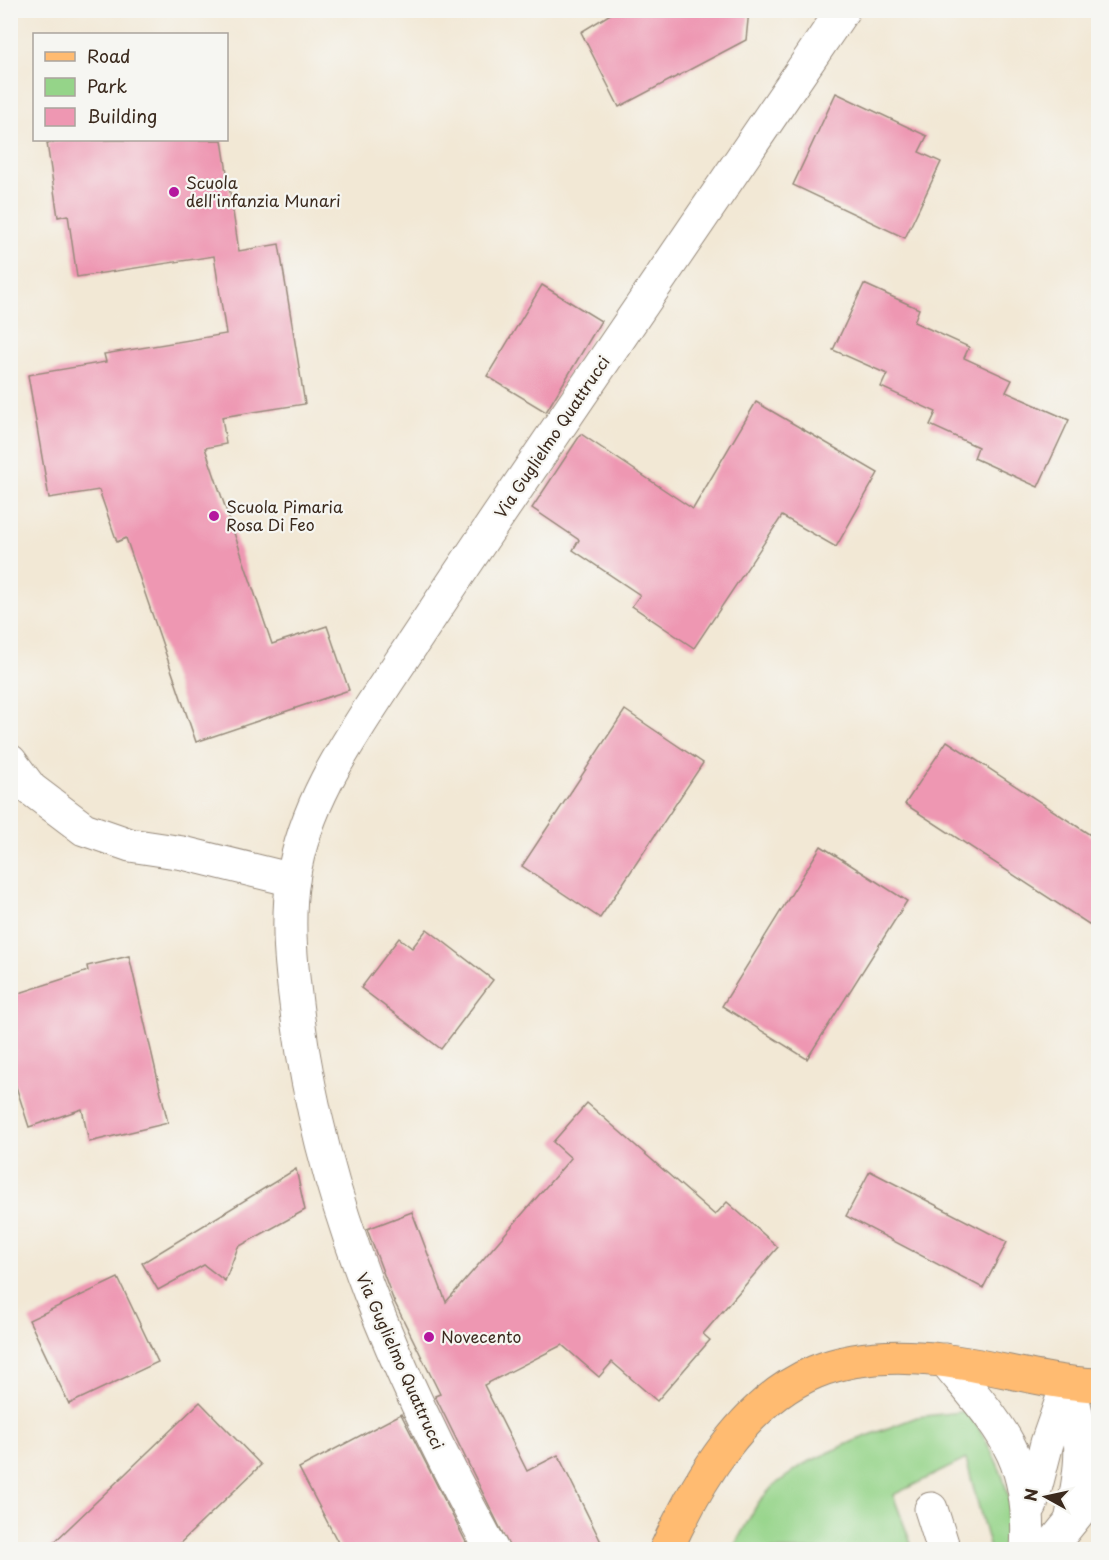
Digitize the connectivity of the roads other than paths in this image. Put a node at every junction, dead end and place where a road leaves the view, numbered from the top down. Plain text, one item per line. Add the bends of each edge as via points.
1 (843, 10) edge
2 (10, 761) edge
3 (293, 880) junction
4 (945, 1360) junction
5 (1083, 1384) edge
6 (1098, 1489) edge
7 (931, 1509) dead end
8 (1029, 1514) junction
9 (1071, 1521) junction
10 (492, 1550) edge
11 (666, 1550) edge
12 (944, 1550) edge
13 (1027, 1550) edge
14 (1048, 1550) edge

1 - 3 street, Via Guglielmo Quattrucci via 338,757 311,811
2 - 3 street via 31,789 84,829 130,845 183,853
3 - 10 street, Via Guglielmo Quattrucci via 291,960 298,1018 318,1130 333,1187 378,1317 436,1443
4 - 5 main road
4 - 8 street via 1010,1446 1020,1466
4 - 11 main road via 861,1360 815,1372 792,1385 754,1416 715,1462
5 - 8 street via 1047,1443
5 - 9 street via 1077,1411 1082,1472
6 - 9 street
7 - 12 street
8 - 13 street
9 - 14 street

